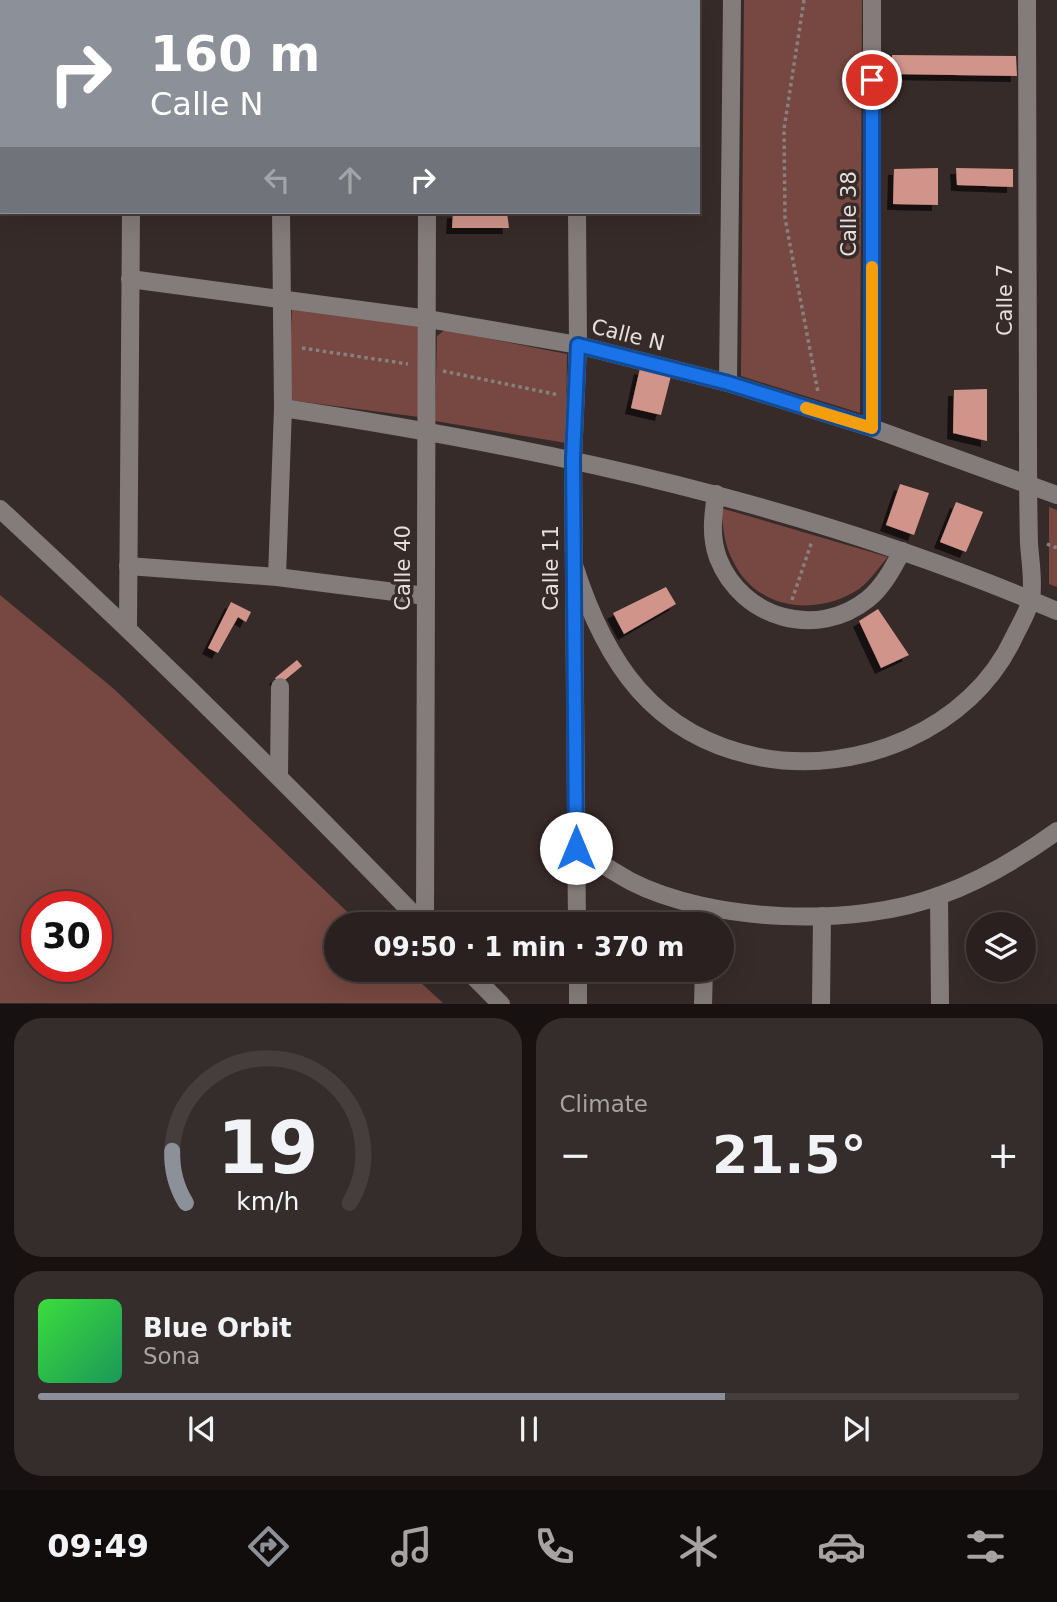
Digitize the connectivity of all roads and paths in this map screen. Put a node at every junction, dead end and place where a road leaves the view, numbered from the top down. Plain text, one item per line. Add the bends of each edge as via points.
1 (732, 0) edge
2 (804, 0) edge
3 (872, 0) edge
4 (1027, 0) edge
5 (131, 214) edge
6 (281, 214) edge
7 (427, 214) edge
8 (577, 214) edge
9 (130, 279) junction
10 (282, 298) junction
11 (428, 319) junction
12 (578, 345) junction
13 (728, 383) junction
14 (283, 408) junction
15 (821, 412) junction
16 (872, 428) junction
17 (426, 430) junction
18 (573, 458) junction
19 (1028, 482) junction
20 (716, 494) junction
21 (1057, 495) edge
22 (0, 509) edge
23 (817, 525) junction
24 (902, 551) junction
25 (574, 565) junction
26 (128, 566) junction
27 (277, 578) junction
28 (426, 596) junction
29 (1031, 600) junction
30 (1057, 611) edge
31 (785, 620) junction
32 (128, 628) junction
33 (280, 687) dead end
34 (279, 775) junction
35 (1057, 831) edge
36 (576, 848) junction
37 (939, 896) junction
38 (412, 912) edge
39 (424, 912) edge
40 (577, 912) edge
41 (698, 912) edge
42 (734, 916) edge
43 (822, 916) junction
44 (479, 982) edge
45 (578, 982) edge
46 (704, 982) edge
47 (500, 1003) edge
48 (578, 1003) edge
49 (703, 1003) edge
50 (821, 1003) edge
51 (940, 1003) edge

1 - 13 street
2 - 15 path via 784,129 785,218
3 - 16 street, Calle 38
4 - 19 street, Calle 7
5 - 9 street
6 - 10 street
7 - 11 street, Calle 40
8 - 12 street, Calle 11
9 - 10 street, Calle N
9 - 26 street
10 - 11 street, Calle N
10 - 14 street
11 - 12 street, Calle N
11 - 17 street, Calle 40
12 - 13 street, Calle N
12 - 18 street, Calle 11
13 - 15 street, Calle N
14 - 17 street
14 - 27 street
15 - 16 street, Calle N
16 - 19 street, Calle N
17 - 18 street
17 - 28 street, Calle 40
18 - 20 street
18 - 25 street, Calle 11
19 - 21 street, Calle N
19 - 29 street, Calle 7
20 - 23 street
20 - 31 street via 711,528 718,558 751,603
22 - 32 street
23 - 24 street
23 - 31 path
24 - 29 street
24 - 31 street via 869,598 845,614 817,621
25 - 29 street via 601,638 624,674 657,708 691,735 731,751 810,762 853,757 899,744 941,720 979,690 1007,652
25 - 36 street, Calle 11
26 - 27 street
26 - 32 street
27 - 28 street
28 - 39 street, Calle 40
29 - 30 street
32 - 34 street
33 - 34 street
34 - 38 street
35 - 37 street via 993,873
36 - 40 street, Calle 11
36 - 41 street via 632,882
37 - 43 street via 878,910
37 - 51 street
42 - 43 street
43 - 50 street
44 - 47 street
45 - 48 street
46 - 49 street

